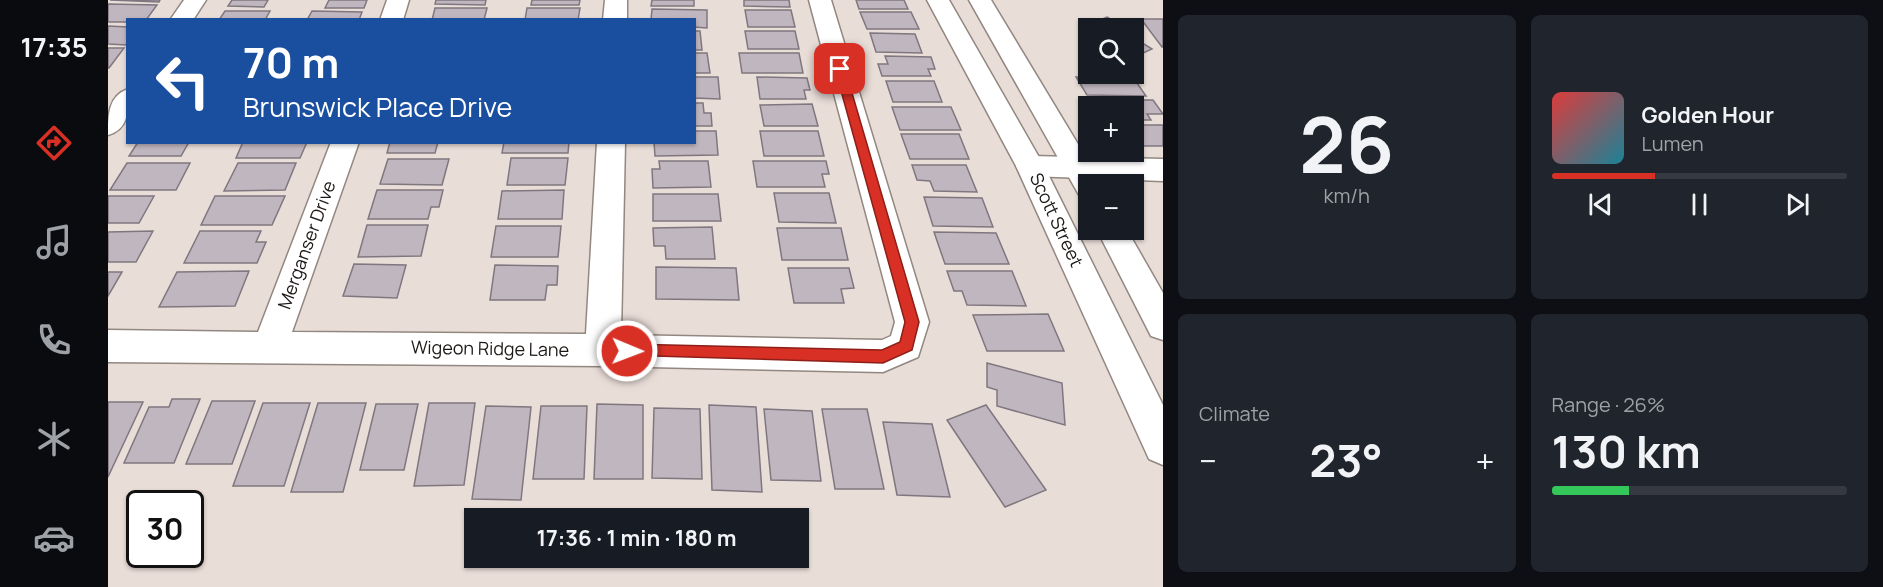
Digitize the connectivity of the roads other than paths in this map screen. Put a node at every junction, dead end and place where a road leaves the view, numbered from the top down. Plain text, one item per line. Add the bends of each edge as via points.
1 (195, 0) edge
2 (398, 0) edge
3 (616, 0) edge
4 (820, 0) edge
5 (938, 0) edge
6 (980, 0) edge
7 (183, 18) edge
8 (392, 18) edge
9 (615, 18) edge
10 (126, 101) edge
11 (108, 126) edge
12 (344, 144) edge
13 (611, 144) edge
14 (1030, 166) junction
15 (1163, 170) edge
16 (1082, 174) edge
17 (1124, 174) edge
18 (1078, 177) edge
19 (1117, 240) edge
20 (1163, 325) edge
21 (108, 346) edge
22 (269, 347) junction
23 (603, 350) junction
24 (1163, 446) edge

1 - 7 street
2 - 8 street
3 - 9 street
4 - 23 street, Wigeon Ridge Lane via 912,322 906,346 883,356
5 - 14 street, Scott Street
6 - 16 street
10 - 11 street
12 - 22 street, Merganser Drive
13 - 23 street
14 - 18 street
14 - 24 street, Scott Street
15 - 17 street
19 - 20 street
21 - 22 street, Wigeon Ridge Lane
22 - 23 street, Wigeon Ridge Lane

